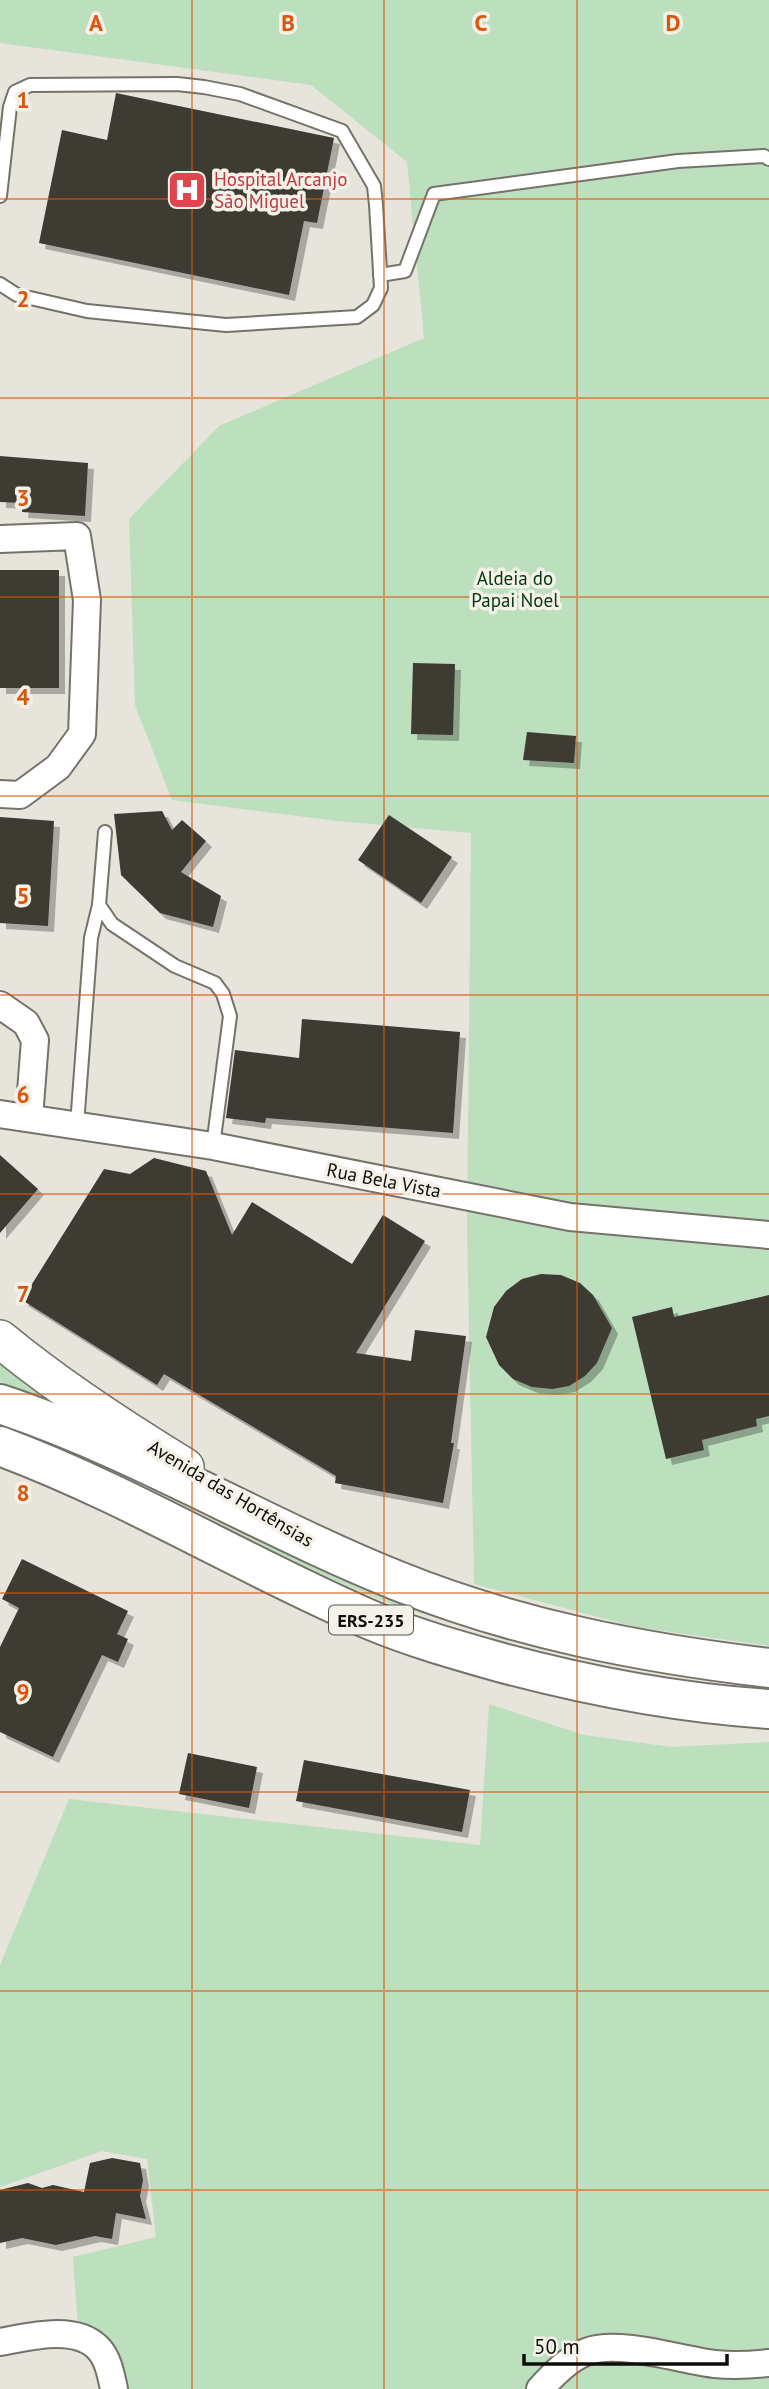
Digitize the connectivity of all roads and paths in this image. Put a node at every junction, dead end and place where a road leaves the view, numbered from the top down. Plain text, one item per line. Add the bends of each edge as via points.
1 (769, 159) edge
2 (0, 196) edge
3 (380, 275) junction
4 (0, 284) edge
5 (0, 539) edge
6 (0, 794) edge
7 (105, 832) dead end
8 (99, 905) junction
9 (0, 1005) edge
10 (0, 1114) edge
11 (29, 1118) junction
12 (77, 1125) junction
13 (213, 1146) junction
14 (769, 1235) edge
15 (0, 1339) edge
16 (0, 1404) edge
17 (0, 1446) edge
18 (300, 1537) junction
19 (769, 1668) edge
20 (769, 1709) edge
21 (0, 2342) edge
22 (769, 2363) edge
23 (114, 2389) edge
24 (540, 2389) edge

1 - 3 lane via 678,162 434,194 405,271
2 - 3 lane via 10,107 15,92 30,85 177,84 240,94 342,131 374,186
3 - 4 lane via 381,288 373,305 357,317 226,325 87,311 17,295
5 - 6 street via 77,536 87,600 82,734 58,767 20,795
7 - 8 lane
8 - 12 lane via 90,938
8 - 13 lane via 112,923 143,946 215,983 223,994 230,1016
9 - 11 street via 26,1023 35,1040
10 - 11 street, Rua Bela Vista
11 - 12 street, Rua Bela Vista
12 - 13 street, Rua Bela Vista
13 - 14 street, Rua Bela Vista via 570,1217
15 - 18 main road, Avenida das Hortênsias via 126,1431
16 - 18 main road via 135,1457
17 - 20 main road, ERS-235 via 156,1516 278,1578 449,1648 610,1689
18 - 19 main road, Avenida das Hortênsias / ERS-235 via 398,1581 488,1613 589,1640
21 - 23 street via 75,2335 97,2346
22 - 24 street via 718,2365 652,2352 587,2351 569,2361

